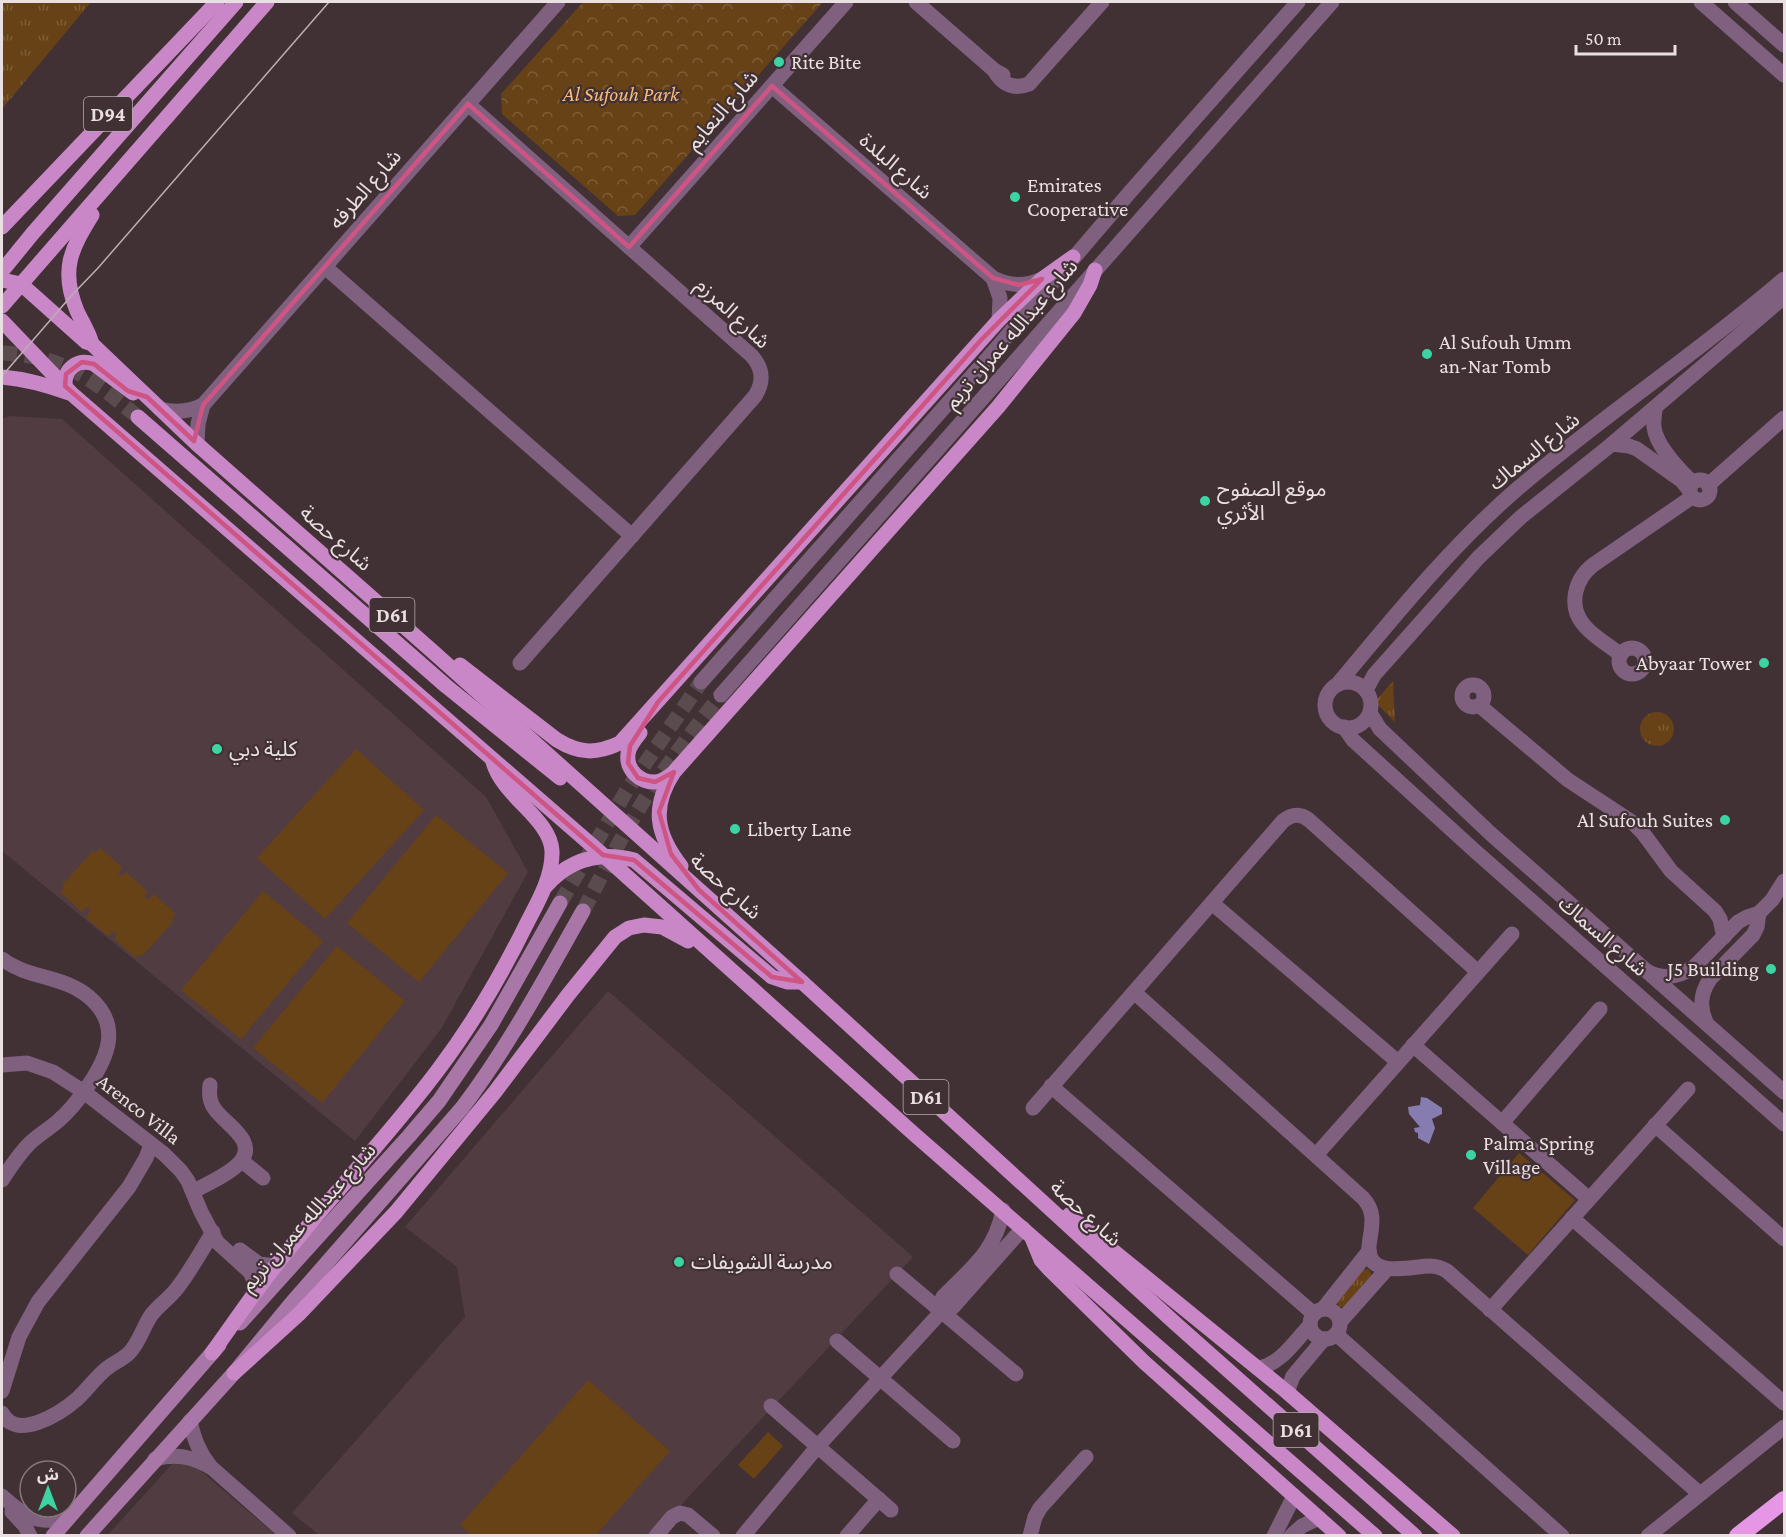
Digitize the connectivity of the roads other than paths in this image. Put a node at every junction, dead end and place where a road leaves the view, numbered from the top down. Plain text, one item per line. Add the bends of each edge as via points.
1 (216, 2) edge
2 (236, 2) edge
3 (267, 2) edge
4 (558, 2) edge
5 (846, 2) edge
6 (916, 2) edge
7 (1102, 2) edge
8 (1298, 2) edge
9 (1332, 2) edge
10 (1701, 2) edge
11 (1735, 2) edge
12 (1785, 45) edge
13 (1785, 75) edge
14 (772, 86) junction
15 (468, 104) junction
16 (112, 181) junction
17 (2, 227) edge
18 (23, 245) junction
19 (629, 247) junction
20 (1073, 257) junction
21 (42, 262) junction
22 (325, 267) junction
23 (1095, 270) junction
24 (2, 271) edge
25 (993, 278) junction
26 (1042, 279) junction
27 (1785, 279) edge
28 (2, 280) edge
29 (21, 284) junction
30 (1785, 297) edge
31 (2, 306) edge
32 (999, 320) junction
33 (2, 321) edge
34 (92, 344) junction
35 (2, 377) edge
36 (68, 390) junction
37 (147, 397) junction
38 (203, 405) junction
39 (1655, 408) junction
40 (160, 409) junction
41 (138, 417) tunnel mouth
42 (1785, 418) edge
43 (197, 444) junction
44 (1612, 444) junction
45 (1696, 489) junction
46 (632, 536) junction
47 (431, 650) junction
48 (1621, 655) dead end
49 (520, 663) dead end
50 (701, 682) tunnel mouth
51 (1337, 685) junction
52 (1366, 690) junction
53 (721, 695) tunnel mouth
54 (658, 702) junction
55 (1480, 705) dead end
56 (1370, 713) junction
57 (1344, 727) junction
58 (492, 759) junction
59 (674, 772) junction
60 (585, 789) junction
61 (1491, 834) junction
62 (1475, 851) junction
63 (603, 855) junction
64 (1785, 881) edge
65 (544, 888) junction
66 (699, 890) junction
67 (560, 903) tunnel mouth
68 (1212, 903) junction
69 (1709, 905) junction
70 (583, 911) tunnel mouth
71 (1753, 915) junction
72 (1512, 934) dead end
73 (1724, 937) junction
74 (711, 954) junction
75 (2, 959) edge
76 (1646, 971) junction
77 (1478, 972) junction
78 (802, 982) junction
79 (1134, 992) junction
80 (1600, 1009) dead end
81 (1707, 1024) junction
82 (1413, 1045) junction
83 (1398, 1062) junction
84 (2, 1065) edge
85 (210, 1085) dead end
86 (1052, 1086) junction
87 (1688, 1089) dead end
88 (84, 1092) junction
89 (1785, 1092) edge
90 (1033, 1107) dead end
91 (1502, 1123) junction
92 (1785, 1124) edge
93 (1655, 1125) junction
94 (151, 1146) junction
95 (1317, 1154) junction
96 (242, 1161) junction
97 (263, 1178) dead end
98 (2, 1180) edge
99 (194, 1191) junction
100 (1589, 1199) junction
101 (1003, 1210) junction
102 (1052, 1210) junction
103 (1572, 1218) junction
104 (1028, 1232) junction
105 (214, 1234) junction
106 (1785, 1239) edge
107 (1369, 1251) junction
108 (990, 1257) junction
109 (276, 1266) junction
110 (1387, 1269) junction
111 (897, 1274) dead end
112 (258, 1289) junction
113 (1490, 1310) junction
114 (942, 1311) junction
115 (1316, 1316) junction
116 (1333, 1332) junction
117 (837, 1341) dead end
118 (212, 1353) junction
119 (1258, 1368) junction
120 (234, 1373) junction
121 (1016, 1374) dead end
122 (880, 1378) junction
123 (2, 1391) edge
124 (1287, 1392) junction
125 (1785, 1403) edge
126 (771, 1406) dead end
127 (2, 1413) edge
128 (190, 1421) junction
129 (1785, 1427) edge
130 (953, 1441) dead end
131 (818, 1446) junction
132 (1086, 1457) dead end
133 (155, 1459) junction
134 (212, 1468) junction
135 (1700, 1494) junction
136 (2, 1496) edge
137 (1294, 1496) junction
138 (879, 1499) junction
139 (1785, 1500) edge
140 (2, 1501) edge
141 (78, 1507) edge
142 (18, 1510) edge
143 (891, 1510) dead end
144 (1319, 1518) junction
145 (44, 1519) edge
146 (61, 1519) edge
147 (67, 1519) edge
148 (30, 1536) edge
149 (53, 1536) edge
150 (87, 1536) edge
151 (289, 1536) edge
152 (656, 1536) edge
153 (713, 1536) edge
154 (743, 1536) edge
155 (846, 1536) edge
156 (1030, 1536) edge
157 (1274, 1536) edge
158 (1291, 1536) edge
159 (1339, 1536) edge
160 (1375, 1536) edge
161 (1415, 1536) edge
162 (1453, 1536) edge
163 (1562, 1536) edge
164 (1648, 1536) edge
165 (1738, 1536) edge

1 - 17 main road, D94
2 - 18 main road
3 - 16 main road, D94
4 - 15 street, شارع الطرفه
5 - 14 street, شارع النعايم
6 - 7 street via 1005,84 1021,87 1029,84
8 - 20 street, شارع عبدالله عمران تريم
9 - 23 street, شارع عبدالله عمران تريم
10 - 13 street
11 - 12 street
14 - 19 street, شارع النعايم
14 - 25 street, شارع البلدة
15 - 19 street, شارع المرزم
15 - 22 street, شارع الطرفه
16 - 21 main road, D94
16 - 34 main road via 75,243 68,265 72,296
18 - 21 main road via 15,259 20,269 29,270
18 - 24 main road
19 - 46 street, شارع المرزم via 752,356 762,380 755,396
20 - 26 main road
20 - 50 street, شارع عبدالله عمران تريم
21 - 29 main road, D94
22 - 38 street, شارع الطرفه
22 - 46 street
23 - 53 street, شارع عبدالله عمران تريم
23 - 59 main road via 1074,313 998,406
25 - 26 street, شارع البلدة via 1019,285
25 - 32 street via 1000,298
26 - 32 main road
27 - 51 street, شارع السماك via 1516,490 1425,581
28 - 29 main road
29 - 31 main road, D94
29 - 34 main road, شارع حصة / D61
30 - 39 street, شارع السماك
32 - 54 main road
33 - 36 main road
34 - 37 main road, شارع حصة / D61
35 - 36 main road
36 - 37 main road via 66,374 70,368 88,362 128,391
36 - 58 main road, D61
37 - 40 main road, شارع حصة / D61
38 - 40 street via 186,411
38 - 43 street
39 - 44 street, شارع السماك
39 - 45 street via 1654,426 1660,443
40 - 43 main road, شارع حصة / D61
41 - 60 main road via 446,686 550,771
42 - 45 street
43 - 47 main road, شارع حصة / D61
44 - 45 street via 1637,449
44 - 52 street, شارع السماك via 1543,497 1492,544 1374,675
45 - 48 street via 1580,578 1575,596 1577,615 1588,630
46 - 49 street, شارع المرزم
47 - 54 main road via 473,674 571,748 605,750 620,743
47 - 60 main road, شارع حصة / D61
51 - 52 street via 1353,682
51 - 57 street, شارع السماك via 1327,696 1327,712
52 - 56 street, شارع السماك
54 - 59 main road via 654,714 630,746 628,763 638,778 646,781 664,780
55 - 69 street via 1568,780 1632,822 1671,871
56 - 57 street via 1359,725
56 - 61 street, شارع السماك via 1380,729
57 - 62 street, شارع السماك via 1353,740
58 - 63 main road, D61
58 - 65 main road via 500,780 543,827 549,839 552,852
59 - 66 main road via 661,801 660,827 671,854
60 - 66 main road, شارع حصة / D61
61 - 62 street
61 - 76 street, شارع السماك
62 - 92 street, شارع السماك
63 - 65 main road via 571,865
63 - 74 main road, D61
63 - 78 main road via 634,860 766,972 787,982
64 - 71 street via 1772,900
65 - 109 main road via 496,981 439,1069
66 - 78 main road, شارع حصة / D61
67 - 118 main road, شارع عبدالله عمران تريم via 491,1025 439,1101
68 - 77 street via 1283,821 1299,815
68 - 79 street
68 - 83 street
69 - 71 street
69 - 73 street via 1720,918
70 - 120 main road, شارع عبدالله عمران تريم via 488,1073
71 - 73 street via 1738,922
71 - 81 street via 1753,935 1704,987 1701,1006
72 - 77 street
73 - 76 street via 1686,973 1666,977
74 - 101 main road, D61
74 - 120 main road via 662,927 629,928 615,937 396,1212 299,1314
75 - 88 street via 22,971 66,982 99,1007 106,1020 108,1048 104,1062
76 - 81 street, شارع السماك
77 - 82 street
78 - 102 main road, شارع حصة / D61
79 - 86 street
79 - 95 street
80 - 91 street
81 - 89 street, شارع السماك
82 - 83 street
82 - 91 street
83 - 95 street
84 - 88 street, Arenco Villa via 40,1066
85 - 96 street via 212,1106 244,1141
86 - 90 street
86 - 115 street
87 - 93 street
88 - 94 street, Arenco Villa
88 - 98 street via 68,1112 27,1146
91 - 100 street
93 - 100 street
93 - 106 street
94 - 99 street, Arenco Villa via 181,1171
94 - 123 street via 129,1187 27,1318
95 - 107 street via 1367,1202 1373,1220
96 - 97 street
96 - 99 street
99 - 105 street, Arenco Villa
100 - 103 street
101 - 104 main road, D61
101 - 108 street
102 - 119 main road via 1077,1219
102 - 161 main road, شارع حصة / D61
103 - 113 street
103 - 125 street
104 - 108 street
104 - 137 main road via 1050,1270 1144,1362
104 - 160 main road, D61
105 - 109 street, Arenco Villa via 259,1264
105 - 112 street, Arenco Villa via 219,1245 250,1272
105 - 127 street via 180,1284 147,1321 136,1345 78,1398 57,1413 23,1426 12,1424
107 - 110 street via 1377,1265
107 - 115 street
108 - 114 street via 953,1307
109 - 112 main road
110 - 113 street via 1442,1268
110 - 116 street
111 - 114 street
112 - 118 main road
113 - 135 street
114 - 121 street
114 - 122 street
115 - 116 street via 1316,1336
115 - 116 street via 1336,1314
115 - 119 street via 1276,1361
116 - 124 street via 1293,1376
116 - 163 street
117 - 122 street
118 - 141 main road, شارع عبدالله عمران تريم
119 - 124 main road
120 - 128 main road, شارع عبدالله عمران تريم
122 - 130 street
122 - 131 street
124 - 162 main road
126 - 131 street
128 - 133 main road, شارع عبدالله عمران تريم
128 - 134 street via 201,1454
129 - 135 street
131 - 138 street
131 - 154 street
132 - 156 street via 1040,1508
133 - 134 street via 182,1456
133 - 150 main road, شارع عبدالله عمران تريم
134 - 151 street
135 - 164 street
136 - 142 street
137 - 144 main road
137 - 157 street
138 - 143 street
138 - 155 street
139 - 165 highway
140 - 148 street via 26,1526
144 - 158 street
144 - 159 main road
145 - 146 street
147 - 149 main road, شارع عبدالله عمران تريم
152 - 153 street via 680,1513

